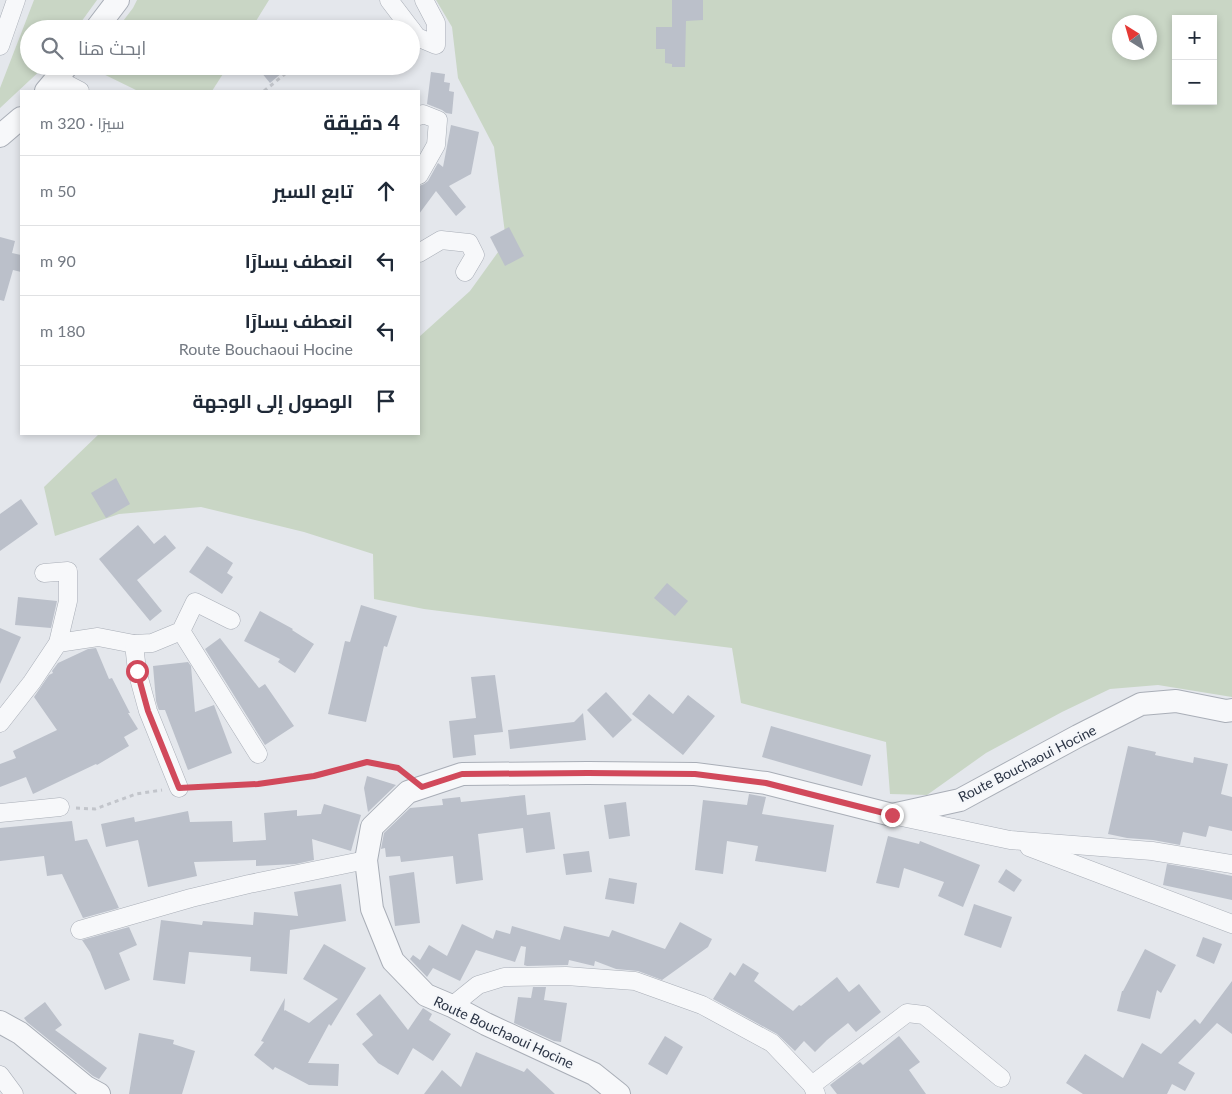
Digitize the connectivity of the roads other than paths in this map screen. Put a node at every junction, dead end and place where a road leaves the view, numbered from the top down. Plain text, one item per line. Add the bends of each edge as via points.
1 (16, 0) edge
2 (118, 0) edge
3 (389, 0) edge
4 (424, 0) edge
5 (103, 20) edge
6 (404, 20) edge
7 (420, 38) edge
8 (0, 46) edge
9 (57, 79) edge
10 (78, 90) edge
11 (420, 116) edge
12 (20, 119) edge
13 (0, 136) edge
14 (420, 173) edge
15 (420, 252) edge
16 (465, 272) dead end
17 (44, 573) dead end
18 (231, 620) dead end
19 (181, 631) junction
20 (58, 643) junction
21 (134, 644) junction
22 (1232, 710) edge
23 (0, 723) edge
24 (258, 754) dead end
25 (179, 788) road end
26 (60, 806) road end
27 (0, 813) edge
28 (892, 815) junction
29 (1010, 840) junction
30 (366, 860) junction
31 (1232, 864) edge
32 (1232, 924) edge
33 (80, 930) dead end
34 (452, 1006) junction
35 (0, 1022) edge
36 (0, 1075) edge
37 (1001, 1078) dead end
38 (814, 1089) edge
39 (14, 1094) edge
40 (99, 1094) edge
41 (619, 1094) edge

1 - 8 street
2 - 5 street
3 - 6 street
4 - 7 street via 436,23 436,46
9 - 10 street
11 - 14 street via 438,120 436,145
12 - 13 street
15 - 16 street via 441,240 469,244 475,255
17 - 20 street via 68,571 68,601
18 - 19 street via 195,602
19 - 21 street via 152,644
19 - 24 street
20 - 21 street via 98,637
20 - 23 street
21 - 25 street via 137,671 148,711
22 - 28 street, Route Bouchaoui Hocine via 1176,701 1142,704 960,800
26 - 27 street
28 - 29 street
28 - 30 street, Route Bouchaoui Hocine via 766,783 695,774 462,774 408,792 372,827
29 - 31 street via 1152,851
29 - 32 street
30 - 33 street via 201,895
30 - 34 street, Route Bouchaoui Hocine via 372,909 393,961 426,995
34 - 38 street via 478,985 504,977 566,976 635,981 702,1005 772,1043
34 - 41 street, Route Bouchaoui Hocine via 594,1074
35 - 40 street via 20,1033
36 - 39 street
37 - 38 street via 924,1015 907,1014

